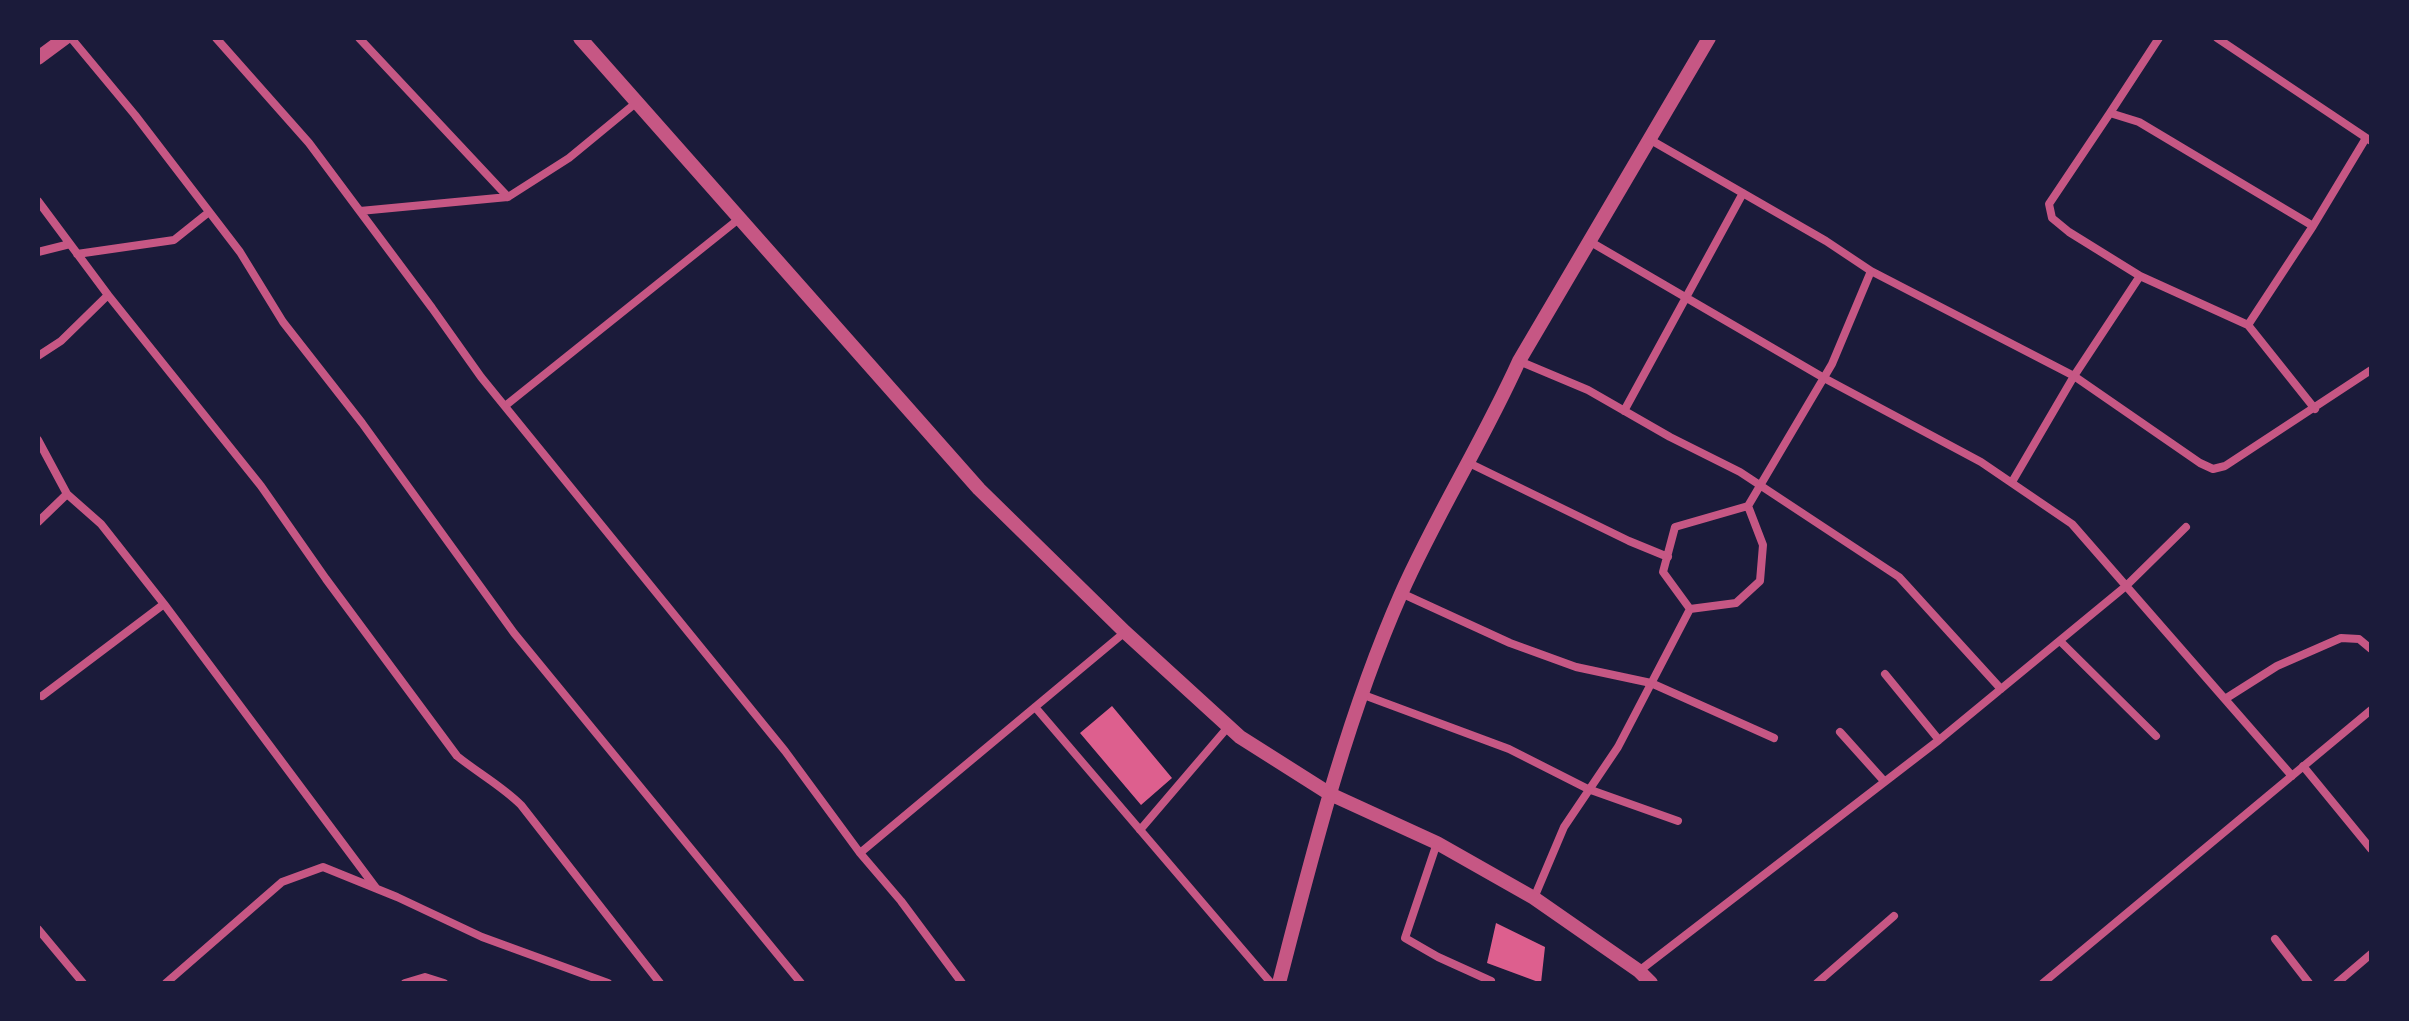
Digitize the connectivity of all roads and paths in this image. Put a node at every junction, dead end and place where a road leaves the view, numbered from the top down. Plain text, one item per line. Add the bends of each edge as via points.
1 (65, 38) edge
2 (71, 38) edge
3 (216, 38) edge
4 (359, 38) edge
5 (580, 38) edge
6 (1709, 38) edge
7 (2159, 38) edge
8 (2217, 38) edge
9 (38, 57) edge
10 (637, 102) junction
11 (2110, 113) junction
12 (1649, 139) junction
13 (2368, 140) edge
14 (1743, 193) junction
15 (508, 197) junction
16 (38, 201) edge
17 (360, 211) junction
18 (209, 212) junction
19 (740, 218) junction
20 (2313, 226) junction
21 (1589, 241) junction
22 (70, 244) junction
23 (38, 252) edge
24 (77, 254) junction
25 (1871, 271) junction
26 (2140, 276) junction
27 (108, 295) junction
28 (1686, 298) junction
29 (2248, 325) junction
30 (38, 356) edge
31 (1519, 361) junction
32 (2371, 370) edge
33 (2074, 376) junction
34 (1824, 378) junction
35 (505, 406) junction
36 (2315, 409) junction
37 (1624, 411) junction
38 (38, 440) edge
39 (1467, 462) junction
40 (2012, 482) junction
41 (1761, 485) junction
42 (67, 494) junction
43 (1748, 506) junction
44 (38, 522) edge
45 (2186, 527) dead end
46 (1668, 557) junction
47 (2126, 586) junction
48 (1401, 593) junction
49 (164, 604) junction
50 (1690, 609) junction
51 (1125, 632) junction
52 (2060, 641) junction
53 (2371, 649) edge
54 (1885, 674) dead end
55 (1651, 683) junction
56 (2001, 689) junction
57 (1361, 694) junction
58 (42, 696) dead end
59 (2225, 699) junction
60 (1035, 707) junction
61 (2371, 710) edge
62 (1228, 727) junction
63 (1840, 732) dead end
64 (2156, 736) dead end
65 (1774, 738) dead end
66 (1939, 740) junction
67 (2303, 766) junction
68 (2292, 776) junction
69 (1884, 781) junction
70 (1588, 789) junction
71 (1330, 794) junction
72 (1678, 821) dead end
73 (1140, 830) junction
74 (1437, 843) junction
75 (2371, 849) edge
76 (860, 853) junction
77 (376, 888) junction
78 (1534, 898) junction
79 (1894, 916) dead end
80 (38, 929) edge
81 (2275, 939) dead end
82 (2371, 954) edge
83 (1639, 971) junction
84 (1491, 981) dead end
85 (83, 983) edge
86 (166, 983) edge
87 (405, 983) edge
88 (444, 983) edge
89 (608, 983) edge
90 (660, 983) edge
91 (801, 983) edge
92 (962, 983) edge
93 (1271, 983) edge
94 (1279, 983) edge
95 (1651, 983) edge
96 (1817, 983) edge
97 (2043, 983) edge
98 (2309, 983) edge
99 (2337, 983) edge

1 - 9 street
2 - 18 street
3 - 17 street via 309,143
4 - 15 street
5 - 10 street
6 - 12 street
7 - 11 street
8 - 13 street
10 - 15 street via 569,158
10 - 19 street
11 - 20 street via 2139,122
11 - 26 street via 2049,204 2052,218 2069,232
12 - 14 street
12 - 21 street
13 - 20 street
14 - 25 street
14 - 28 street
15 - 17 street
16 - 22 street
17 - 35 street
18 - 24 street via 174,240
18 - 91 street via 283,322 514,633
19 - 35 street
19 - 51 street via 979,489
20 - 29 street
21 - 28 street
21 - 31 street
22 - 23 street
22 - 24 street
24 - 27 street
25 - 33 street
25 - 34 street
26 - 29 street
26 - 33 street
27 - 30 street
27 - 90 street via 261,486 457,756 521,805
28 - 34 street
28 - 37 street
29 - 36 street
31 - 37 street
31 - 39 street
32 - 36 street
33 - 36 street via 2213,469
33 - 40 street
34 - 40 street
34 - 41 street
35 - 76 street via 785,751
37 - 41 street
38 - 42 street
39 - 46 street
39 - 48 street
40 - 47 street via 2072,524
41 - 43 street
41 - 56 street via 1899,577
42 - 44 street
42 - 49 street via 101,524
43 - 46 street via 1675,527
43 - 50 street via 1763,545 1760,581 1736,603
45 - 47 street
46 - 50 street via 1663,572
47 - 52 street
47 - 59 street
48 - 55 street via 1576,667
48 - 57 street
49 - 58 street
49 - 77 street
50 - 55 street
51 - 60 street
51 - 62 street
52 - 56 street
52 - 64 street
53 - 59 street via 2359,639 2341,638 2277,666
54 - 66 street
55 - 65 street
55 - 70 street via 1618,747
56 - 66 street
57 - 70 street via 1509,749
57 - 71 street
59 - 68 street
60 - 73 street
60 - 76 street
61 - 67 street
62 - 71 street
62 - 73 street
63 - 69 street
66 - 69 street
67 - 68 street
67 - 75 street
68 - 97 street
69 - 83 street
70 - 72 street
70 - 78 street via 1564,827
71 - 74 street
71 - 94 street
73 - 93 street
74 - 78 street
74 - 84 street via 1405,938
76 - 92 street
77 - 86 street via 323,867 282,882
77 - 89 street via 482,937
78 - 83 street
79 - 96 street
80 - 85 street
81 - 98 street
82 - 99 street
83 - 95 street
87 - 88 street via 425,977

